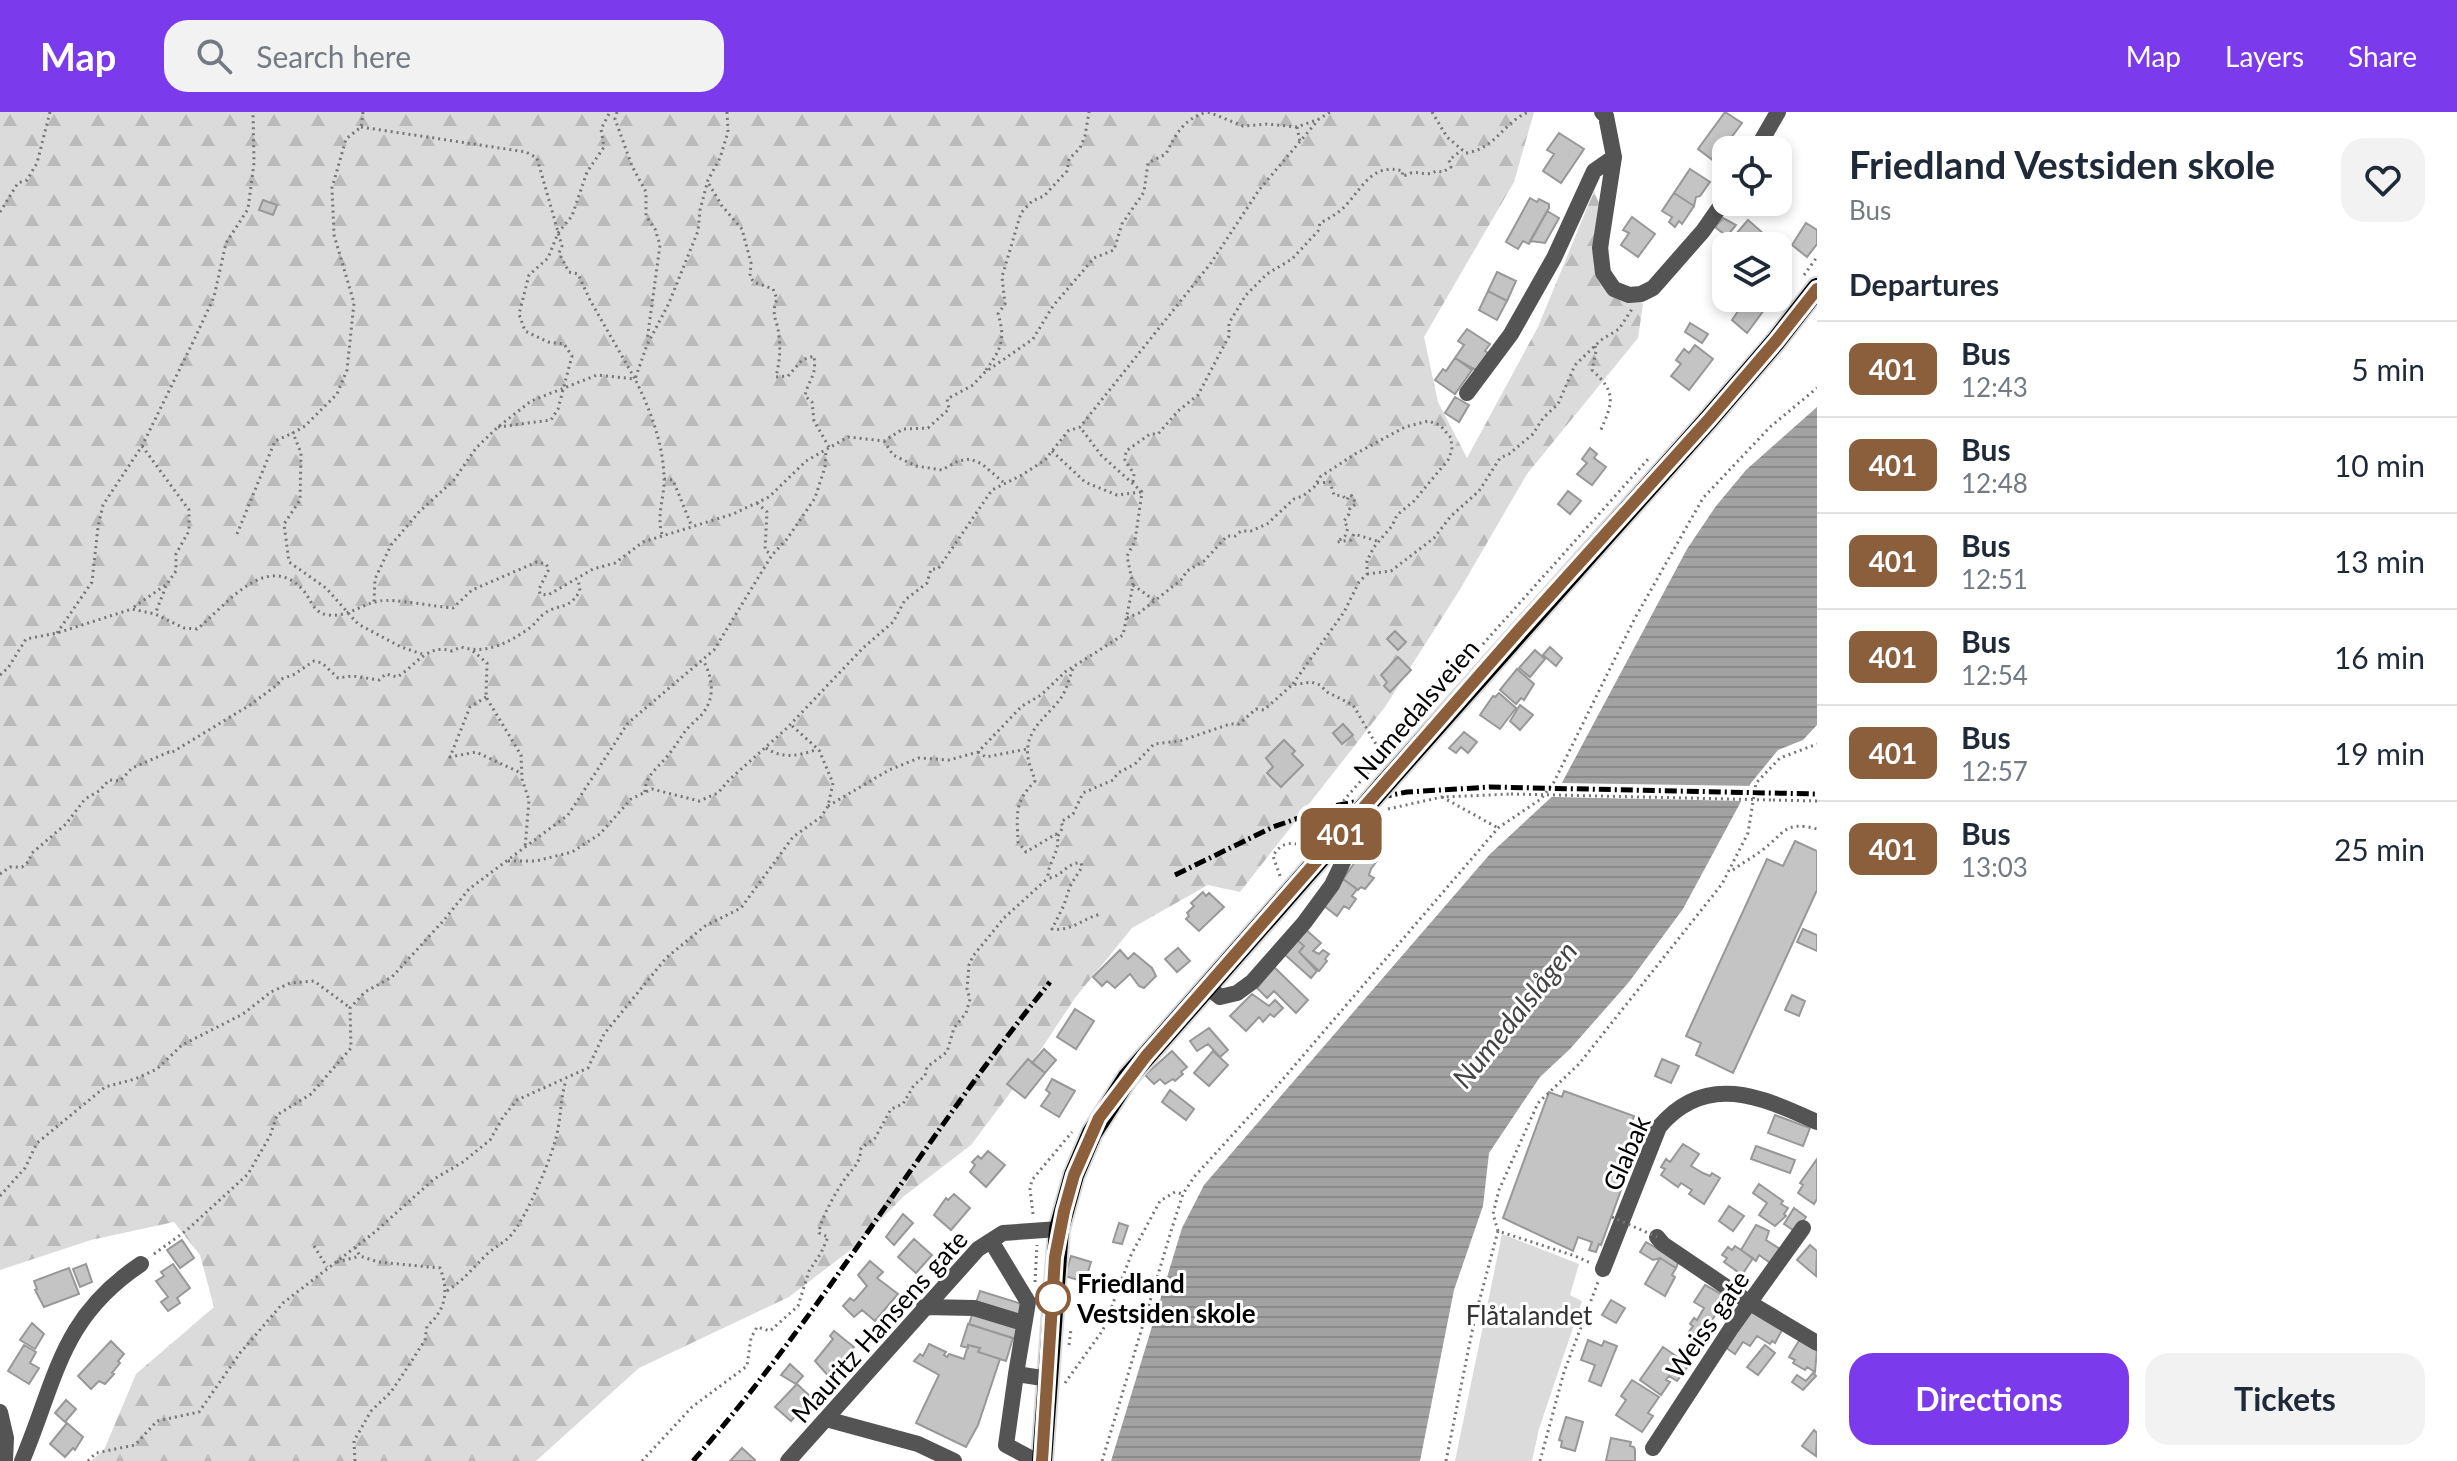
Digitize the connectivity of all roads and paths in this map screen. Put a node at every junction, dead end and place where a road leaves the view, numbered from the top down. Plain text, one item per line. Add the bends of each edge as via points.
1 (50, 112) edge
2 (253, 112) edge
3 (363, 112) edge
4 (610, 112) edge
5 (617, 112) edge
6 (727, 112) edge
7 (1089, 112) edge
8 (1208, 112) edge
9 (1330, 112) edge
10 (1432, 112) edge
11 (1528, 112) edge
12 (1602, 112) edge
13 (1778, 112) edge
14 (1319, 119) junction
15 (361, 127) junction
16 (1297, 127) junction
17 (1764, 136) edge
18 (1300, 142) junction
19 (1462, 150) junction
20 (1614, 157) junction
21 (708, 180) junction
22 (0, 212) edge
23 (1713, 216) edge
24 (558, 233) junction
25 (1817, 257) edge
26 (1807, 287) edge
27 (1641, 294) junction
28 (647, 345) junction
29 (1595, 346) junction
30 (984, 373) junction
31 (635, 379) junction
32 (1817, 388) edge
33 (563, 390) junction
34 (1467, 393) dead end
35 (498, 427) junction
36 (1080, 427) junction
37 (1600, 432) dead end
38 (293, 433) junction
39 (884, 441) junction
40 (142, 446) junction
41 (828, 448) junction
42 (1052, 451) junction
43 (1655, 451) dead end
44 (664, 479) junction
45 (1133, 482) junction
46 (1317, 483) junction
47 (1004, 484) junction
48 (1142, 492) junction
49 (757, 503) junction
50 (692, 527) junction
51 (237, 534) dead end
52 (662, 534) junction
53 (1378, 542) junction
54 (772, 555) junction
55 (1367, 574) junction
56 (577, 578) junction
57 (167, 584) junction
58 (1133, 585) junction
59 (1154, 600) junction
60 (374, 603) junction
61 (132, 609) junction
62 (155, 614) junction
63 (348, 614) junction
64 (1127, 618) junction
65 (57, 633) junction
66 (473, 651) junction
67 (422, 654) junction
68 (703, 660) junction
69 (1074, 667) junction
70 (0, 675) edge
71 (1292, 685) junction
72 (486, 697) junction
73 (790, 724) junction
74 (1817, 744) edge
75 (766, 748) junction
76 (1028, 749) junction
77 (815, 750) junction
78 (978, 752) junction
79 (1383, 756) junction
80 (522, 774) junction
81 (645, 792) junction
82 (1442, 797) junction
83 (1817, 801) edge
84 (828, 806) junction
85 (1385, 811) dead end
86 (1324, 824) dead end
87 (1498, 828) junction
88 (1817, 829) edge
89 (1058, 836) junction
90 (1296, 844) dead end
91 (525, 848) junction
92 (1344, 860) dead end
93 (508, 861) junction
94 (1730, 872) junction
95 (0, 874) edge
96 (1280, 876) dead end
97 (1048, 878) junction
98 (1102, 914) dead end
99 (1208, 987) junction
100 (350, 1008) junction
101 (567, 1078) junction
102 (1817, 1122) edge
103 (1183, 1194) junction
104 (0, 1196) edge
105 (1612, 1217) dead end
106 (1803, 1228) dead end
107 (1059, 1229) junction
108 (1498, 1231) junction
109 (1657, 1237) joint
110 (991, 1241) junction
111 (314, 1246) dead end
112 (355, 1247) junction
113 (360, 1256) junction
114 (333, 1263) junction
115 (141, 1264) joint
116 (327, 1267) junction
117 (1603, 1269) junction
118 (447, 1291) junction
119 (1750, 1303) junction
120 (924, 1307) junction
121 (1023, 1326) junction
122 (1817, 1343) edge
123 (1016, 1374) junction
124 (1056, 1376) junction
125 (0, 1412) edge
126 (826, 1419) junction
127 (1653, 1448) dead end
128 (5, 1461) edge
129 (22, 1461) edge
130 (88, 1461) edge
131 (355, 1461) edge
132 (642, 1461) edge
133 (788, 1461) edge
134 (954, 1461) edge
135 (1039, 1461) edge
136 (1102, 1461) edge
137 (1446, 1461) edge
138 (1540, 1461) edge

1 - 22 path via 37,163
2 - 40 path via 248,209 226,243 214,297
3 - 15 path
4 - 24 path via 601,129 604,147 587,172 572,216
5 - 28 path via 632,166 646,192 646,216 660,245
6 - 21 path via 728,132
7 - 30 path via 1085,136 1067,171 1021,213 1002,277 1001,349
8 - 16 path via 1243,126
8 - 30 path via 1191,117 1173,136 1166,154 1148,163 1144,192 1122,224 1114,250 1094,258 1033,339
9 - 14 path
10 - 19 path
11 - 19 path via 1516,117 1483,151
12 - 20 street
13 - 17 street
14 - 16 path
14 - 18 path
15 - 24 path via 526,152 537,158
15 - 38 path via 346,139 332,188 334,235 354,303 347,370 337,394
16 - 18 path
18 - 36 path
19 - 45 path via 1443,172 1406,177 1398,170 1366,178 1292,259 1246,295 1198,395 1158,434 1126,451
20 - 27 street via 1600,248 1603,273 1614,289
20 - 34 street via 1594,171 1518,322
21 - 28 path via 698,231
21 - 41 path via 742,229 750,277 773,289 777,299 772,312 780,340 776,377 788,376 802,360 814,356 805,396
23 - 27 street via 1653,288
24 - 31 path via 559,253 569,272 578,274
24 - 33 path via 548,258 529,275 519,314 525,331 564,344 572,356
25 - 26 path
26 - 99 main road, Numedalsveien, bridge via 1776,341
27 - 29 path via 1619,329
28 - 31 path
29 - 37 path via 1592,370 1611,396
29 - 55 path via 1575,365 1558,404 1533,434 1500,458 1479,491 1434,538 1391,571
30 - 39 path via 947,399 949,409 928,428 903,429
31 - 33 path via 597,375
31 - 44 path via 649,407
32 - 87 path via 1770,427 1703,498 1635,618 1561,772 1541,799
33 - 35 path via 531,401
33 - 35 path via 551,420
35 - 60 path via 391,545 375,579
36 - 42 path via 1068,431
36 - 45 path via 1101,455
38 - 51 path via 275,441
38 - 63 path via 301,453 300,500 284,524 289,562 326,588
39 - 41 path via 848,437
39 - 47 path via 893,455 916,466 942,470 970,459
40 - 57 path via 189,510 189,531
40 - 65 path via 103,505 92,582
41 - 49 path
41 - 54 path via 815,498
42 - 47 path
42 - 48 path via 1085,482 1117,495
43 - 79 path
44 - 50 path via 673,480
44 - 52 path via 658,520
45 - 48 path
46 - 53 path via 1330,482 1334,495 1347,500 1352,496 1356,504 1344,521 1345,536 1337,542 1351,540 1354,534
46 - 53 path via 1355,454 1405,427 1428,421 1440,425 1451,438 1448,460
46 - 59 path via 1267,524 1227,536
47 - 73 path via 992,490 938,569 931,569 927,583 905,600 893,622
48 - 58 path via 1135,541 1127,556
49 - 50 path
49 - 54 path via 767,512 765,550
50 - 52 path
52 - 56 path via 615,563
53 - 55 path via 1367,561
54 - 68 path
55 - 71 path
56 - 60 path via 548,595 540,594 549,569 537,562 472,590 453,608
56 - 66 path via 580,591 569,605 546,612 498,647
57 - 61 path
57 - 62 path
58 - 59 path
58 - 64 path
59 - 64 path
60 - 63 path
61 - 62 path
61 - 65 path
62 - 63 path via 197,629 239,589 278,576 294,582 323,614
63 - 67 path via 358,624
64 - 69 path via 1123,635
65 - 70 path via 26,639
66 - 67 path via 443,648
66 - 72 path via 487,663
67 - 95 path via 408,671 379,680 338,678 314,661 171,753 132,768 120,781 109,780 28,862
68 - 81 path via 713,687 705,711 652,772
68 - 91 path via 628,723 568,815
69 - 76 path via 1064,693 1031,734
69 - 78 path via 1022,706
71 - 79 path via 1311,682 1353,705
71 - 89 path via 1239,724 1154,744 1113,780 1083,793 1073,814 1061,822
72 - 80 path via 521,755
72 - 80 path via 470,707 450,757 476,752
73 - 75 path
73 - 77 path
74 - 94 path via 1780,758 1756,783 1748,833
75 - 77 path via 791,757
75 - 81 path via 718,793 699,801 652,789
76 - 78 path via 986,757
76 - 89 path via 1035,781 1021,796 1018,842 1026,852
77 - 84 path via 833,783
78 - 84 path via 949,760 919,758
79 - 86 path, bridge
80 - 91 path via 529,800
81 - 93 path via 572,852
82 - 83 path, bridge
82 - 85 path
82 - 87 path
84 - 101 path via 793,837 741,908 705,926 666,958 604,1034 588,1068
87 - 103 path
88 - 94 path via 1784,829
89 - 97 path
90 - 96 path via 1276,849
91 - 93 path
92 - 99 street via 1323,898 1252,982 1220,997
93 - 100 path via 469,889 392,977
94 - 108 path via 1579,1064 1538,1103 1499,1190 1493,1214
97 - 98 path via 1081,863 1052,929 1070,928
97 - 132 path via 973,956 970,999 947,1052 927,1067 903,1104 891,1109 875,1138 861,1148 861,1159 820,1223 819,1233 828,1237 798,1306 770,1331 757,1327 747,1366 692,1407
99 - 107 main road, Numedalsveien via 1099,1118 1074,1175
100 - 104 path via 314,981 290,983 271,992 243,1014 182,1045 157,1069 105,1087 37,1143 25,1168
100 - 115 path via 351,1048 311,1094 277,1115 248,1174
101 - 112 path via 517,1100 490,1140 434,1179
101 - 118 path via 551,1151 513,1234
102 - 117 street, Glabak via 1745,1094 1712,1094 1686,1102 1659,1127
103 - 124 path via 1175,1192 1160,1201 1131,1255 1103,1330 1065,1383
103 - 136 path
105 - 109 path, bridge
106 - 119 street, Weiss gate
107 - 110 street, Mauritz Hansens gate via 1003,1233
107 - 124 main road, Numedalsveien
108 - 117 path
108 - 137 path
109 - 119 street
110 - 120 street, Mauritz Hansens gate
110 - 121 street via 1028,1302
111 - 116 path
112 - 113 path
112 - 114 path
113 - 114 path
113 - 118 path via 440,1268
114 - 116 path
115 - 129 street via 119,1279 83,1318 61,1354
116 - 130 path via 283,1303 199,1412 157,1421 135,1445 96,1453
117 - 138 path via 1564,1372
118 - 131 path via 425,1340 354,1441
119 - 122 street
119 - 127 street, Weiss gate
120 - 121 street via 974,1308
120 - 126 street, Mauritz Hansens gate
121 - 123 street
123 - 124 street
123 - 135 street via 1006,1445
124 - 135 main road, Numedalsveien
125 - 128 street
126 - 133 street, Mauritz Hansens gate
126 - 134 street via 918,1444

